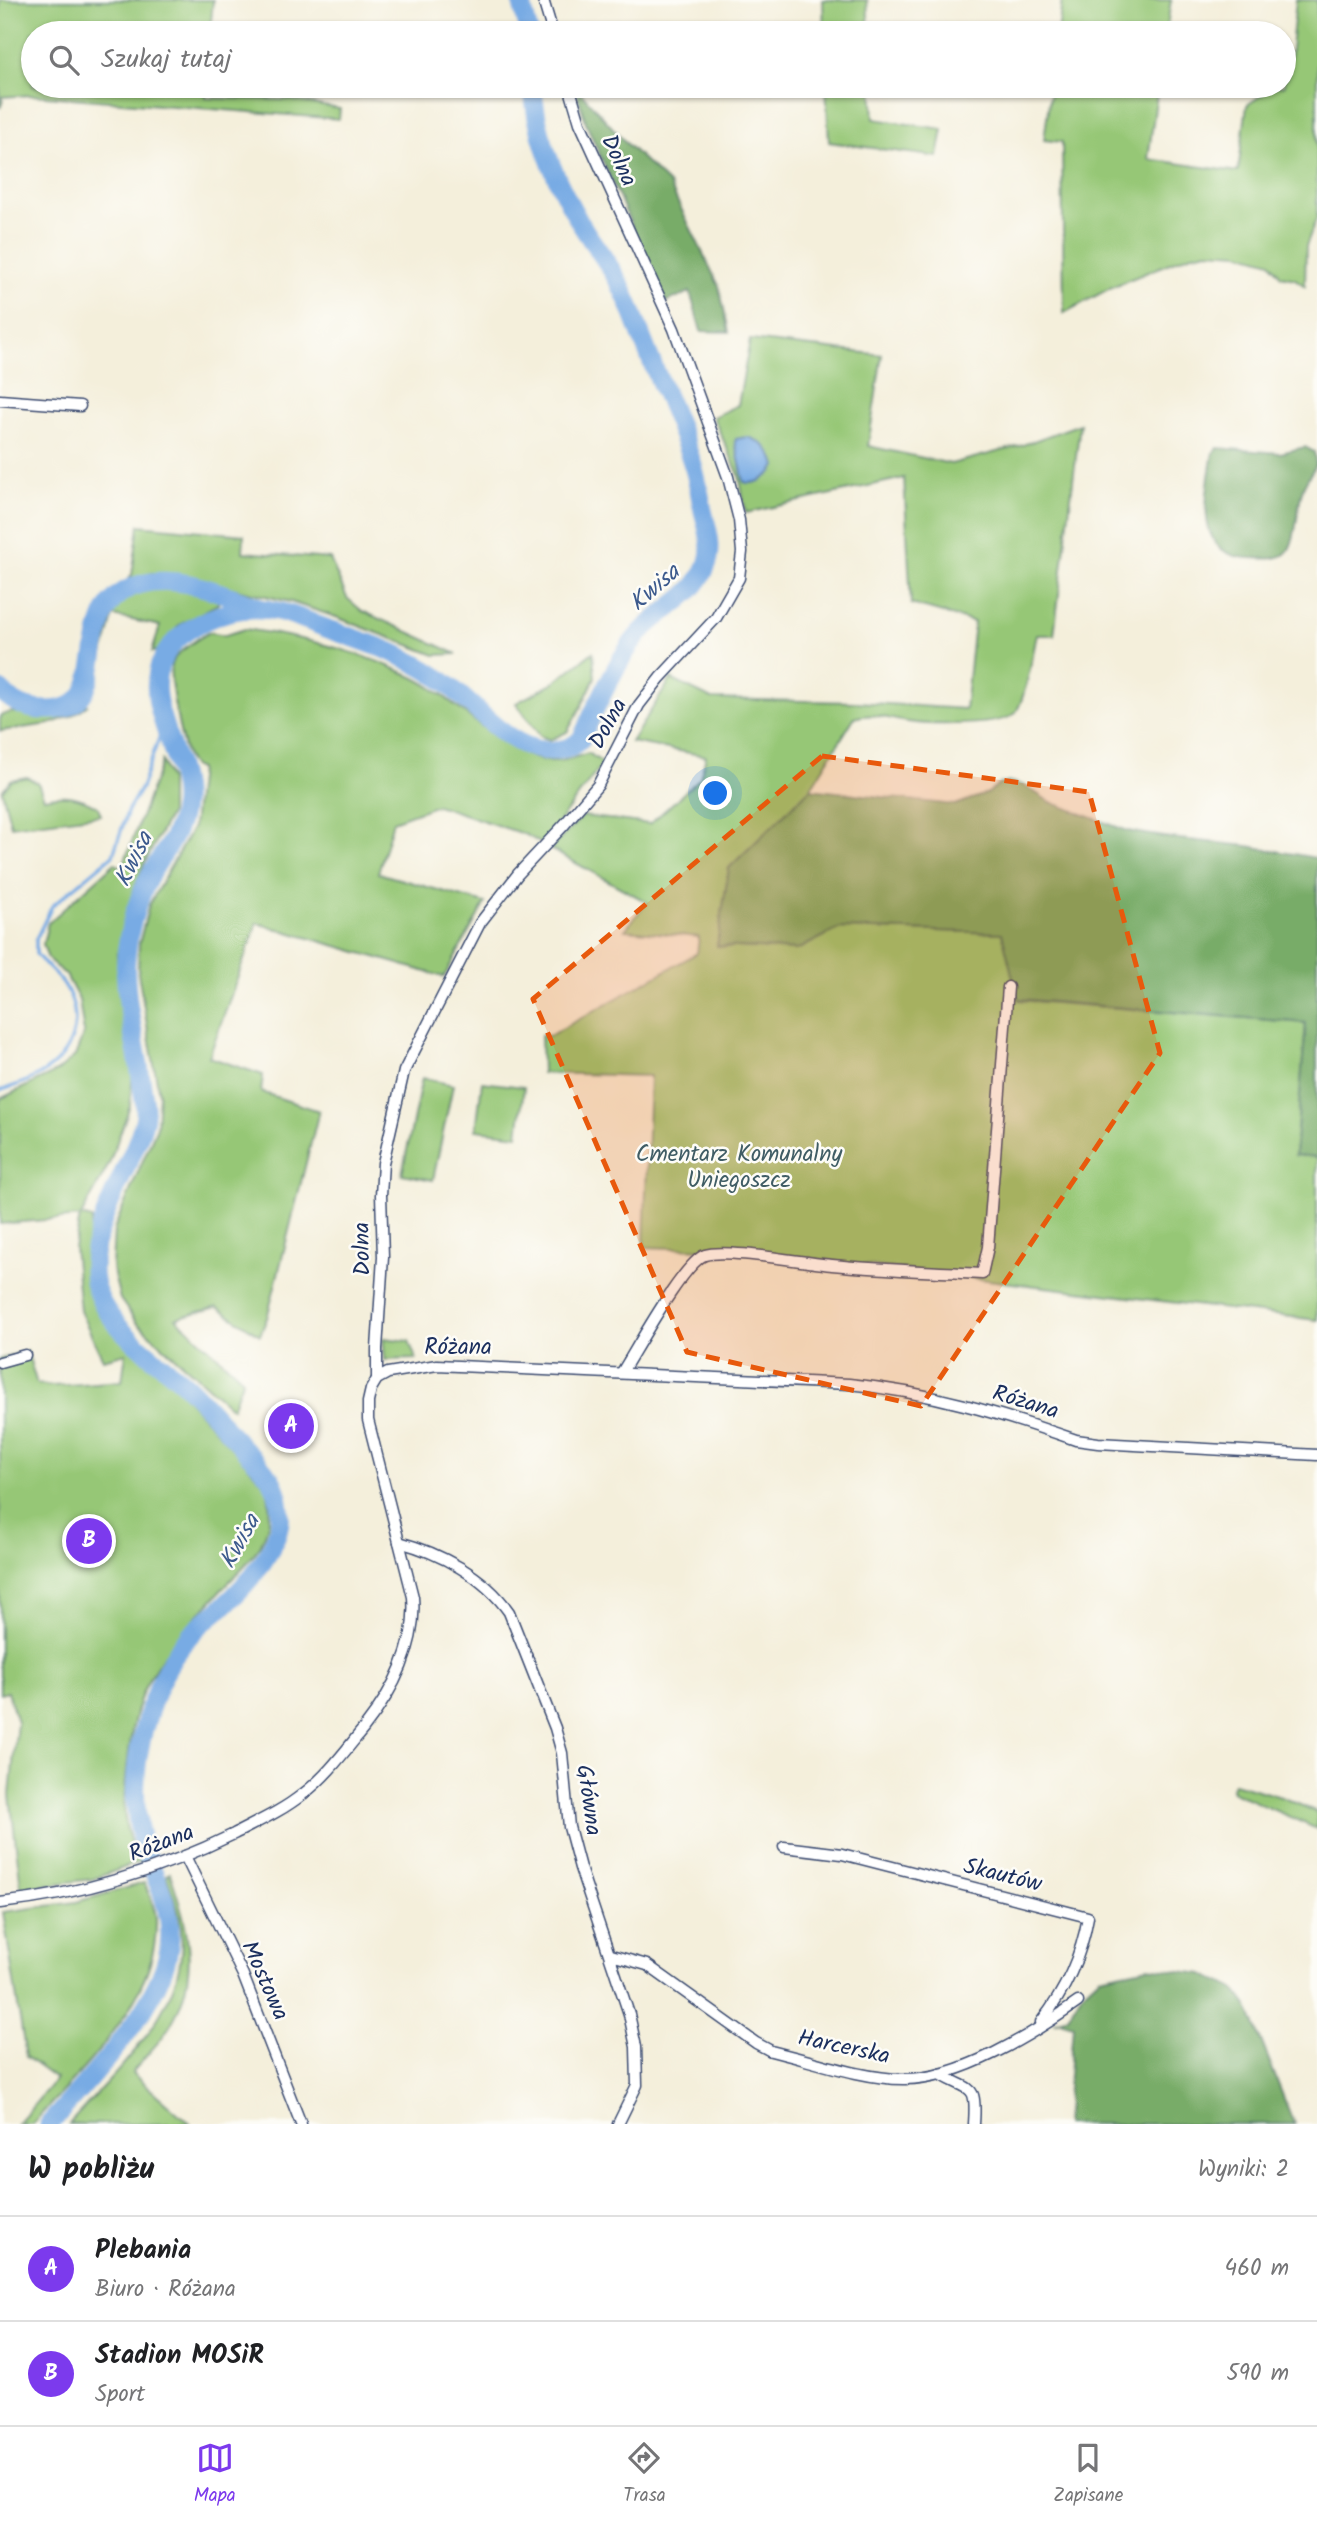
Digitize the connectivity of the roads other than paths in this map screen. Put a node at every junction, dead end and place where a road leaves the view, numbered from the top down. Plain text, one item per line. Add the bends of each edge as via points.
1 (543, 0) edge
2 (549, 21) edge
3 (573, 98) edge
4 (0, 400) edge
5 (80, 406) dead end
6 (1008, 987) dead end
7 (24, 1355) dead end
8 (0, 1362) edge
9 (622, 1372) junction
10 (377, 1379) junction
11 (1317, 1455) edge
12 (399, 1542) junction
13 (784, 1847) dead end
14 (185, 1856) junction
15 (0, 1903) edge
16 (611, 1955) junction
17 (1078, 2002) dead end
18 (1035, 2029) junction
19 (940, 2074) junction
20 (302, 2124) edge
21 (618, 2124) edge
22 (974, 2124) edge

1 - 2 street
3 - 10 street, Dolna via 674,329 728,477 739,520 739,578 716,618 639,705 598,785 517,874 480,923 404,1072 383,1163
4 - 5 street
6 - 9 street via 988,1247 982,1274 704,1255 677,1282
7 - 8 street
9 - 10 street, Różana via 437,1365 397,1370
9 - 11 street, Różana via 900,1389 945,1398 1076,1440
10 - 12 street, Różana via 371,1389 368,1420
12 - 14 street, Różana via 413,1597 412,1637 397,1677 376,1713 306,1793 266,1818
12 - 16 street, Główna via 463,1570 493,1591 509,1612 555,1728 569,1827
13 - 18 street, Skautów via 842,1854 1088,1917 1079,1958 1058,1999
14 - 15 street, Różana via 64,1894
14 - 20 street, Mostowa via 243,1975
16 - 19 street, Harcerska via 647,1965 771,2051 881,2077 912,2079
16 - 21 street, Główna via 636,2047 637,2085
17 - 18 street, Harcerska
18 - 19 street, Harcerska
19 - 22 street via 972,2091

